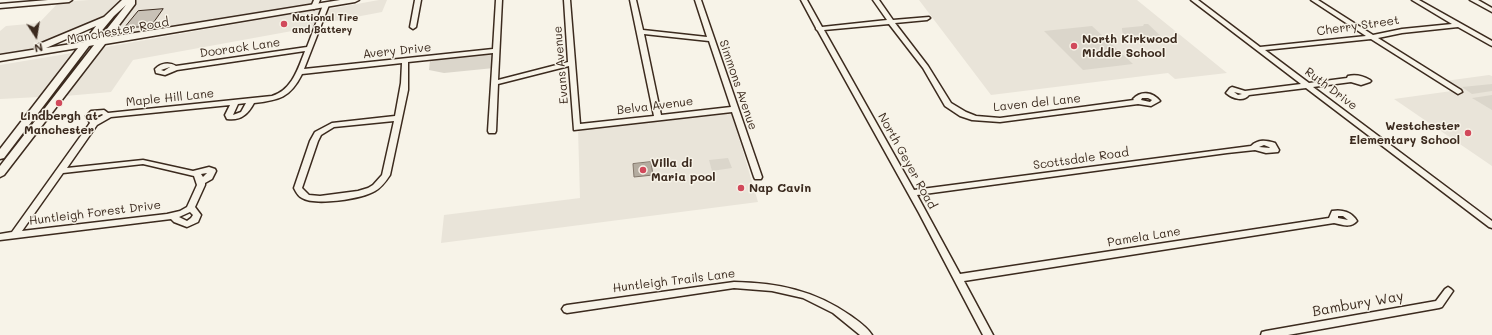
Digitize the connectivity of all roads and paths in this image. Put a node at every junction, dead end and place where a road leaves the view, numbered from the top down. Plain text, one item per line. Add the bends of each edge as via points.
1 (69, 0) edge
2 (128, 0) edge
3 (131, 0) edge
4 (355, 0) edge
5 (418, 0) edge
6 (499, 0) edge
7 (567, 0) edge
8 (633, 0) edge
9 (698, 0) edge
10 (804, 0) edge
11 (876, 0) edge
12 (1194, 0) edge
13 (1314, 0) edge
14 (1415, 0) edge
15 (1473, 0) edge
16 (316, 4) edge
17 (326, 5) junction
18 (0, 6) edge
19 (1492, 10) edge
20 (107, 18) junction
21 (927, 18) dead end
22 (891, 22) junction
23 (1458, 25) junction
24 (413, 27) dead end
25 (819, 29) junction
26 (640, 32) junction
27 (1372, 37) junction
28 (710, 39) junction
29 (100, 44) junction
30 (1492, 44) edge
31 (84, 46) junction
32 (308, 49) junction
33 (1260, 49) junction
34 (497, 51) junction
35 (15, 56) junction
36 (0, 58) edge
37 (405, 62) junction
38 (0, 63) edge
39 (571, 63) junction
40 (175, 68) dead end
41 (300, 72) junction
42 (1352, 80) dead end
43 (495, 83) junction
44 (1308, 86) junction
45 (1458, 92) dead end
46 (1245, 93) dead end
47 (251, 101) junction
48 (1138, 102) dead end
49 (235, 103) junction
50 (735, 109) junction
51 (658, 117) junction
52 (398, 118) junction
53 (577, 127) joint
54 (492, 131) dead end
55 (1254, 148) dead end
56 (1, 165) edge
57 (60, 171) junction
58 (193, 172) junction
59 (758, 177) dead end
60 (201, 182) junction
61 (911, 193) junction
62 (191, 208) junction
63 (173, 215) junction
64 (1334, 220) dead end
65 (1492, 225) edge
66 (15, 235) junction
67 (0, 237) edge
68 (958, 278) junction
69 (1448, 291) dead end
70 (567, 309) dead end
71 (867, 335) edge
72 (988, 335) edge
73 (1266, 335) edge

1 - 18 street
2 - 20 main road
3 - 29 main road via 131,4
4 - 17 main road, Manchester Road
5 - 24 street
6 - 34 street
7 - 39 street, Evans Avenue
8 - 26 street
9 - 28 street, Simmons Avenue
10 - 25 street, North Geyer Road
11 - 22 street, Laven del Lane
12 - 33 street, Ruth Drive
13 - 27 street
14 - 23 street
15 - 19 street
16 - 17 main road, Manchester Road
16 - 29 main road, Manchester Road
17 - 32 street
20 - 31 main road
20 - 35 main road
21 - 22 street
22 - 25 street
22 - 48 street, Laven del Lane via 926,67 948,104 975,118 1000,120
23 - 27 street, Cherry Street
23 - 30 street
25 - 61 street, North Geyer Road
26 - 28 street
26 - 51 street
27 - 33 street, Cherry Street
27 - 45 street
28 - 50 street, Simmons Avenue
29 - 31 main road, Manchester Road
29 - 56 main road
31 - 35 main road, Manchester Road
31 - 38 main road, Manchester Road
31 - 56 main road via 42,98
32 - 40 street, Doorack Lane
32 - 41 street
33 - 44 street, Ruth Drive
34 - 37 street, Avery Drive
34 - 43 street
35 - 36 main road, Manchester Road
37 - 41 street, Avery Drive
37 - 52 street via 405,90
39 - 43 street
39 - 53 street, Evans Avenue
41 - 47 street, Maple Hill Lane via 288,91 281,95
42 - 44 street
43 - 54 street
44 - 46 street
44 - 65 street, Ruth Drive
47 - 49 street, Maple Hill Lane
47 - 49 street via 241,116 235,118 229,115
49 - 57 street, Maple Hill Lane via 107,116 104,112 94,113 90,116 94,124
50 - 51 street, Belva Avenue
50 - 59 street, Simmons Avenue
51 - 53 street, Belva Avenue
52 - 52 street via 386,175 382,182 362,194 316,199 301,194 298,188 318,134 341,124
55 - 61 street, Scottsdale Road
57 - 58 street via 144,162
57 - 66 street
58 - 60 street via 198,175
58 - 60 street via 212,171 209,177
60 - 62 street
61 - 68 street, North Geyer Road
62 - 63 street, Huntleigh Forest Drive
62 - 63 street via 197,215 194,221 187,224
63 - 66 street, Huntleigh Forest Drive
64 - 68 street, Pamela Lane
66 - 67 street, Huntleigh Forest Drive
68 - 72 street, North Geyer Road
69 - 73 street, Bambury Way via 1439,304
70 - 71 street, Huntleigh Trails Lane via 726,286 760,286 820,300 852,321

